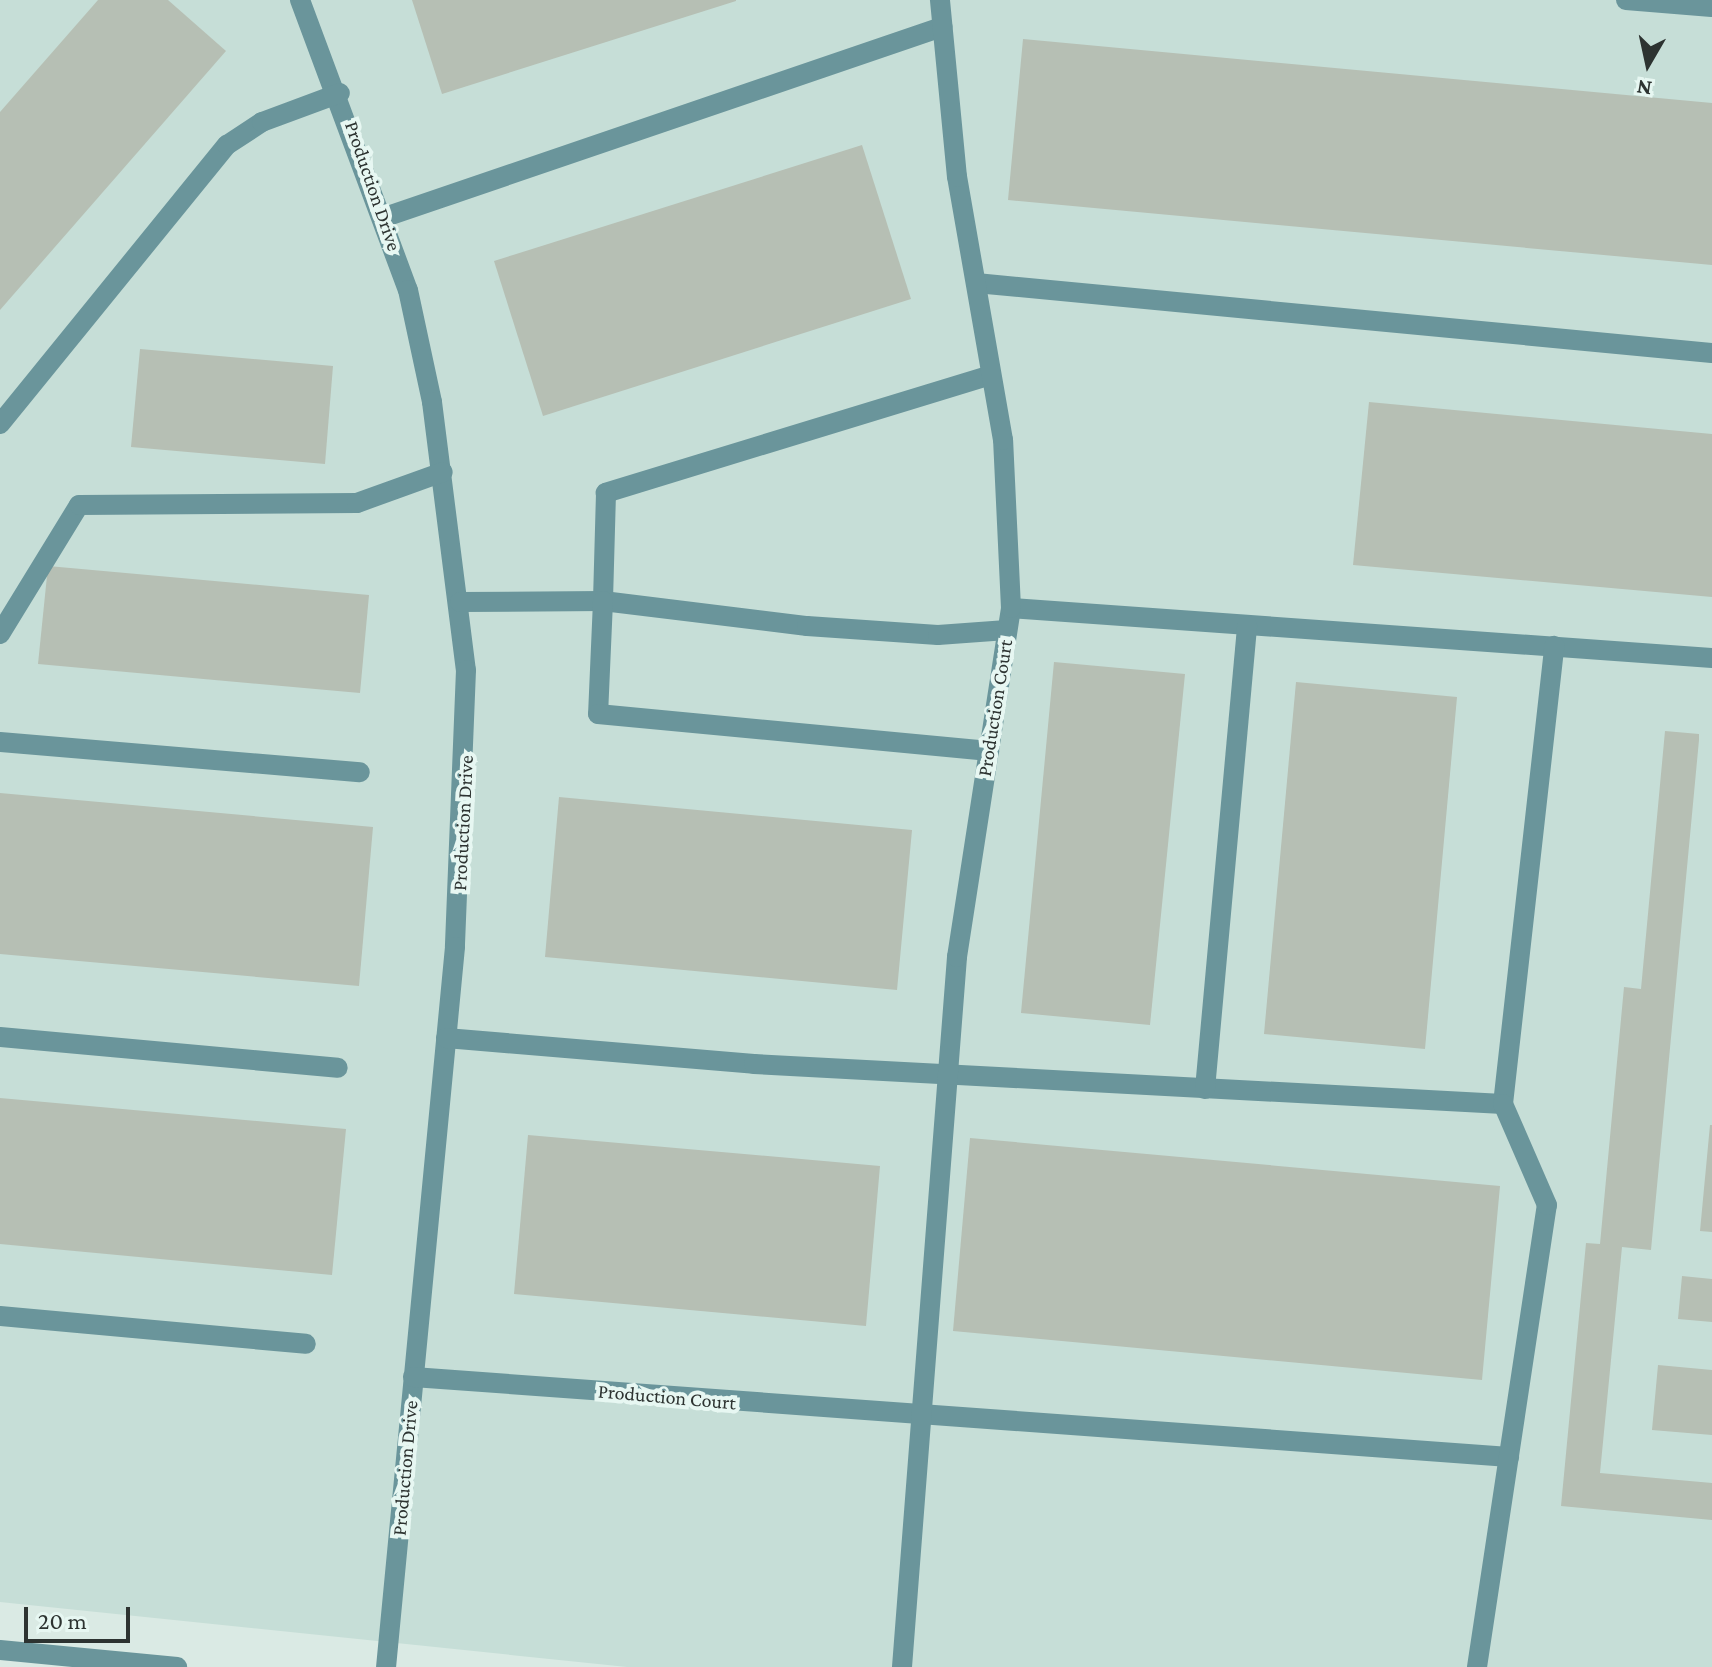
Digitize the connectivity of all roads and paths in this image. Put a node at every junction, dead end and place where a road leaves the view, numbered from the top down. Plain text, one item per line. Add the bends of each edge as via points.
1 (300, 0) edge
2 (940, 0) edge
3 (1626, 0) edge
4 (1712, 7) edge
5 (942, 27) junction
6 (340, 93) junction
7 (385, 217) junction
8 (976, 283) junction
9 (1712, 353) edge
10 (991, 375) junction
11 (0, 424) edge
12 (443, 472) junction
13 (603, 601) junction
14 (460, 602) junction
15 (1011, 608) junction
16 (1247, 626) junction
17 (1007, 630) junction
18 (0, 634) edge
19 (1554, 646) junction
20 (1712, 658) edge
21 (0, 742) edge
22 (989, 751) junction
23 (360, 772) dead end
24 (0, 1037) edge
25 (446, 1038) junction
26 (338, 1068) dead end
27 (948, 1075) junction
28 (1205, 1089) junction
29 (1503, 1104) junction
30 (0, 1316) edge
31 (306, 1344) dead end
32 (413, 1377) junction
33 (922, 1418) junction
34 (1509, 1457) junction
35 (0, 1650) edge
36 (177, 1667) edge
37 (386, 1667) edge
38 (902, 1667) edge
39 (1477, 1667) edge

1 - 6 street, Production Drive
2 - 5 street, Production Court
3 - 4 street
5 - 7 street
5 - 8 street, Production Court
6 - 7 street, Production Drive
6 - 11 street via 262,122 227,145
7 - 12 street, Production Drive via 412,305
8 - 9 street
8 - 10 street, Production Court
10 - 13 street via 606,493
10 - 15 street, Production Court via 1003,440
12 - 14 street, Production Drive
12 - 18 street via 357,503 79,505
13 - 14 street
13 - 17 street via 836,628 938,635
13 - 22 street via 598,714
14 - 25 street, Production Drive via 468,757
15 - 16 street
15 - 17 street, Production Court
16 - 19 street
16 - 28 street
17 - 22 street, Production Court
19 - 20 street
19 - 29 street
21 - 23 street
22 - 27 street, Production Court via 957,957
24 - 26 street
25 - 27 street
25 - 32 street, Production Drive
27 - 28 street
27 - 33 street, Production Court
28 - 29 street
29 - 34 street via 1547,1205
30 - 31 street
32 - 33 street, Production Court
32 - 37 street, Production Drive
33 - 34 street
33 - 38 street, Production Court
34 - 39 street
35 - 36 street

